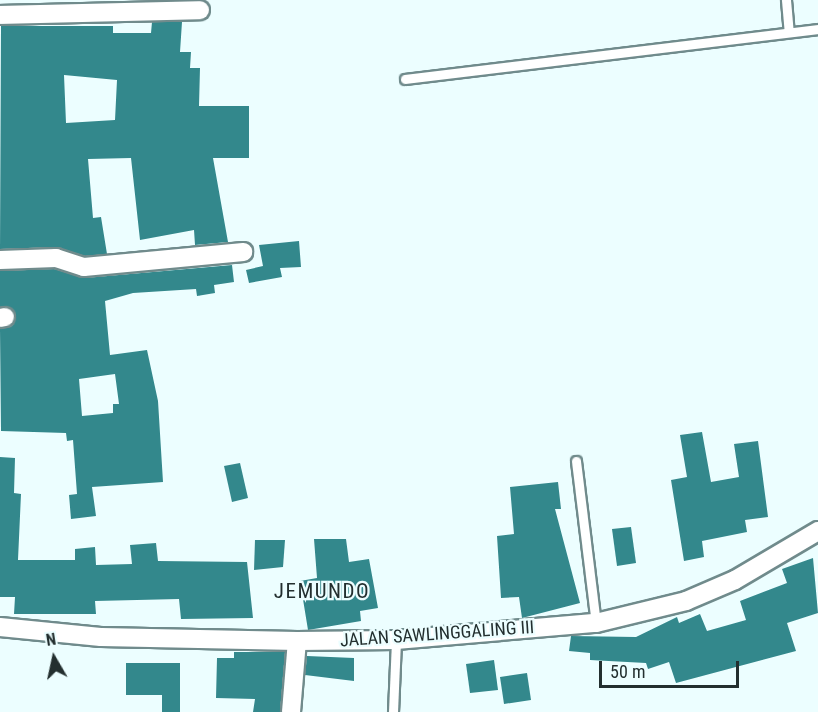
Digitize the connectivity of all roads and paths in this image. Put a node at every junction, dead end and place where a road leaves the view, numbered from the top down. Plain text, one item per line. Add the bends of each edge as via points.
1 (786, 0) edge
2 (200, 10) dead end
3 (0, 15) edge
4 (818, 29) edge
5 (789, 32) junction
6 (405, 79) dead end
7 (243, 252) dead end
8 (0, 260) edge
9 (576, 461) dead end
10 (818, 531) edge
11 (596, 623) junction
12 (0, 627) edge
13 (396, 640) junction
14 (297, 641) junction
15 (291, 712) edge
16 (393, 712) edge

1 - 5 lane
2 - 3 street
4 - 5 lane
5 - 6 lane
7 - 8 street via 84,267 56,258
9 - 11 lane
10 - 11 street, JALAN SAWLINGGALING III via 706,593
11 - 13 street, JALAN SAWLINGGALING III
12 - 14 street, JALAN SAWLINGGALING III via 101,637
13 - 14 street, JALAN SAWLINGGALING III
13 - 16 lane
14 - 15 street

